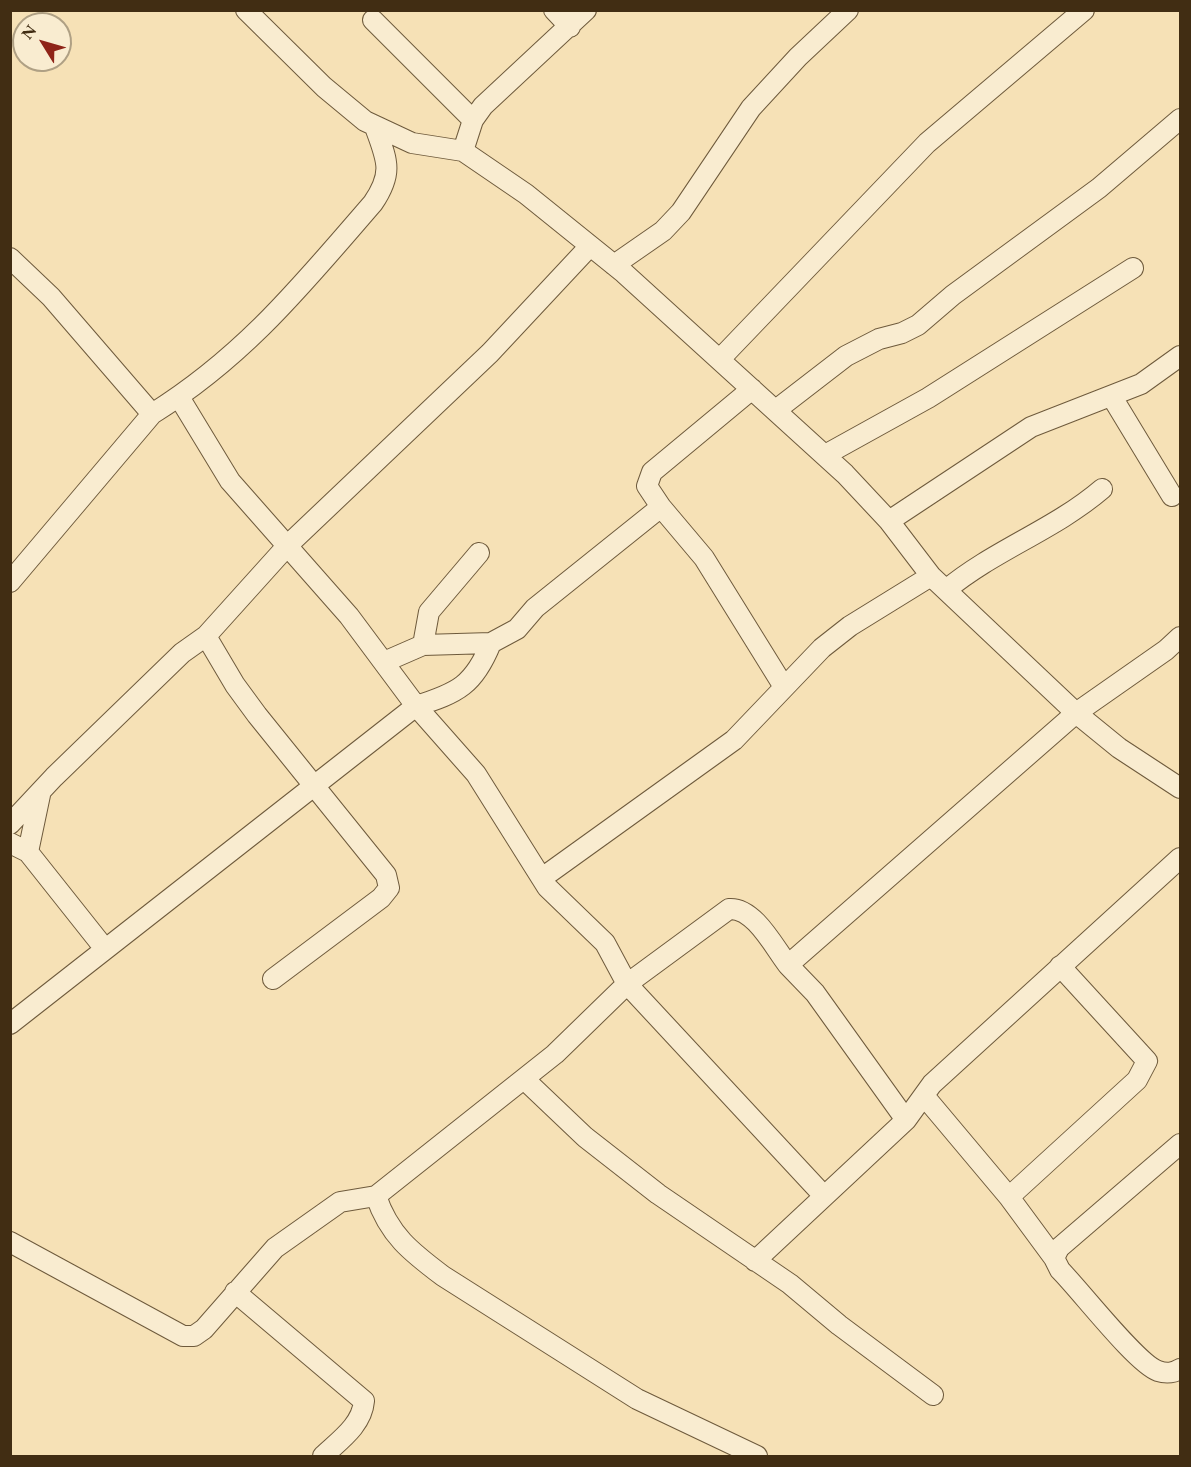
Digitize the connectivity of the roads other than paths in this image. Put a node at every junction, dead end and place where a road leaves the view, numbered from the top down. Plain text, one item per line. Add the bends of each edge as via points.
1 (246, 10) edge
2 (554, 10) edge
3 (586, 10) edge
4 (848, 10) edge
5 (1084, 10) edge
6 (373, 20) dead end
7 (570, 27) junction
8 (1180, 119) edge
9 (473, 120) junction
10 (375, 126) junction
11 (412, 142) junction
12 (462, 151) junction
13 (389, 165) junction
14 (591, 246) junction
15 (10, 258) edge
16 (614, 265) junction
17 (1133, 268) dead end
18 (1180, 356) edge
19 (720, 359) junction
20 (752, 389) junction
21 (179, 397) junction
22 (1112, 397) junction
23 (776, 410) junction
24 (152, 414) junction
25 (825, 455) junction
26 (1102, 489) dead end
27 (1172, 496) dead end
28 (661, 507) junction
29 (889, 521) junction
30 (288, 545) junction
31 (479, 553) dead end
32 (931, 576) junction
33 (10, 582) edge
34 (946, 590) junction
35 (206, 636) junction
36 (1180, 636) edge
37 (491, 643) junction
38 (423, 645) junction
39 (384, 662) junction
40 (784, 687) junction
41 (416, 706) junction
42 (1076, 713) junction
43 (313, 784) junction
44 (1180, 788) edge
45 (40, 795) junction
46 (10, 824) edge
47 (19, 848) edge
48 (1180, 858) edge
49 (542, 878) junction
50 (105, 949) junction
51 (788, 965) junction
52 (1060, 966) junction
53 (273, 979) dead end
54 (627, 984) junction
55 (10, 1024) edge
56 (524, 1079) junction
57 (926, 1096) junction
58 (906, 1120) junction
59 (1180, 1144) edge
60 (376, 1196) junction
61 (824, 1196) junction
62 (1009, 1197) junction
63 (10, 1242) edge
64 (1054, 1258) junction
65 (755, 1261) junction
66 (235, 1292) junction
67 (1180, 1369) edge
68 (933, 1395) dead end
69 (322, 1456) edge
70 (757, 1456) edge

1 - 10 street via 324,87
2 - 7 street
3 - 7 street
4 - 16 street via 751,108 681,212 663,231
5 - 19 street via 927,143
6 - 9 street
7 - 9 street via 505,85
8 - 23 street via 1099,188 918,325 846,356
9 - 12 street
10 - 11 street
10 - 13 street
11 - 12 street
11 - 13 street
12 - 14 street via 526,194
13 - 21 street via 385,186 373,203 291,299 230,358
14 - 16 street
14 - 30 street via 490,353
15 - 24 street via 51,297
16 - 19 street
17 - 25 street via 927,398
18 - 22 street via 1141,384
19 - 20 street
20 - 23 street
20 - 28 street via 652,472 647,486
21 - 24 street
21 - 30 street via 230,481
22 - 27 street
22 - 29 street via 1031,427
23 - 25 street
24 - 33 street
25 - 29 street
26 - 34 street via 1076,511 984,562
28 - 37 street via 535,608 517,629
28 - 40 street via 704,558
29 - 32 street
30 - 35 street
30 - 39 street
31 - 38 street via 429,612
32 - 34 street
32 - 40 street via 850,626 800,668
34 - 42 street
35 - 43 street via 241,693
35 - 45 street via 182,653
36 - 42 street
37 - 38 street
37 - 41 street via 481,667 466,686
38 - 39 street
39 - 41 street
40 - 49 street via 734,740
41 - 43 street
41 - 49 street via 476,774
42 - 44 street via 1119,748
42 - 51 street
43 - 50 street
43 - 53 street via 386,875 389,888
45 - 46 street
45 - 47 street
47 - 50 street
48 - 52 street
49 - 54 street via 605,943
50 - 55 street
51 - 54 street via 749,914 738,908 729,909
51 - 58 street via 815,993
52 - 57 street via 932,1084
52 - 62 street via 1147,1061 1137,1080
54 - 56 street via 570,1042
54 - 61 street
56 - 60 street
56 - 65 street via 585,1137
57 - 58 street
57 - 62 street
58 - 61 street
59 - 64 street via 1059,1248
60 - 66 street via 340,1202 275,1248
60 - 70 street via 384,1221 413,1254 443,1276 637,1399
61 - 65 street
62 - 64 street
63 - 66 street via 183,1335 194,1336 204,1329
64 - 67 street via 1118,1336 1149,1364 1157,1371 1173,1373
65 - 68 street
66 - 69 street via 364,1401 363,1414 357,1422

